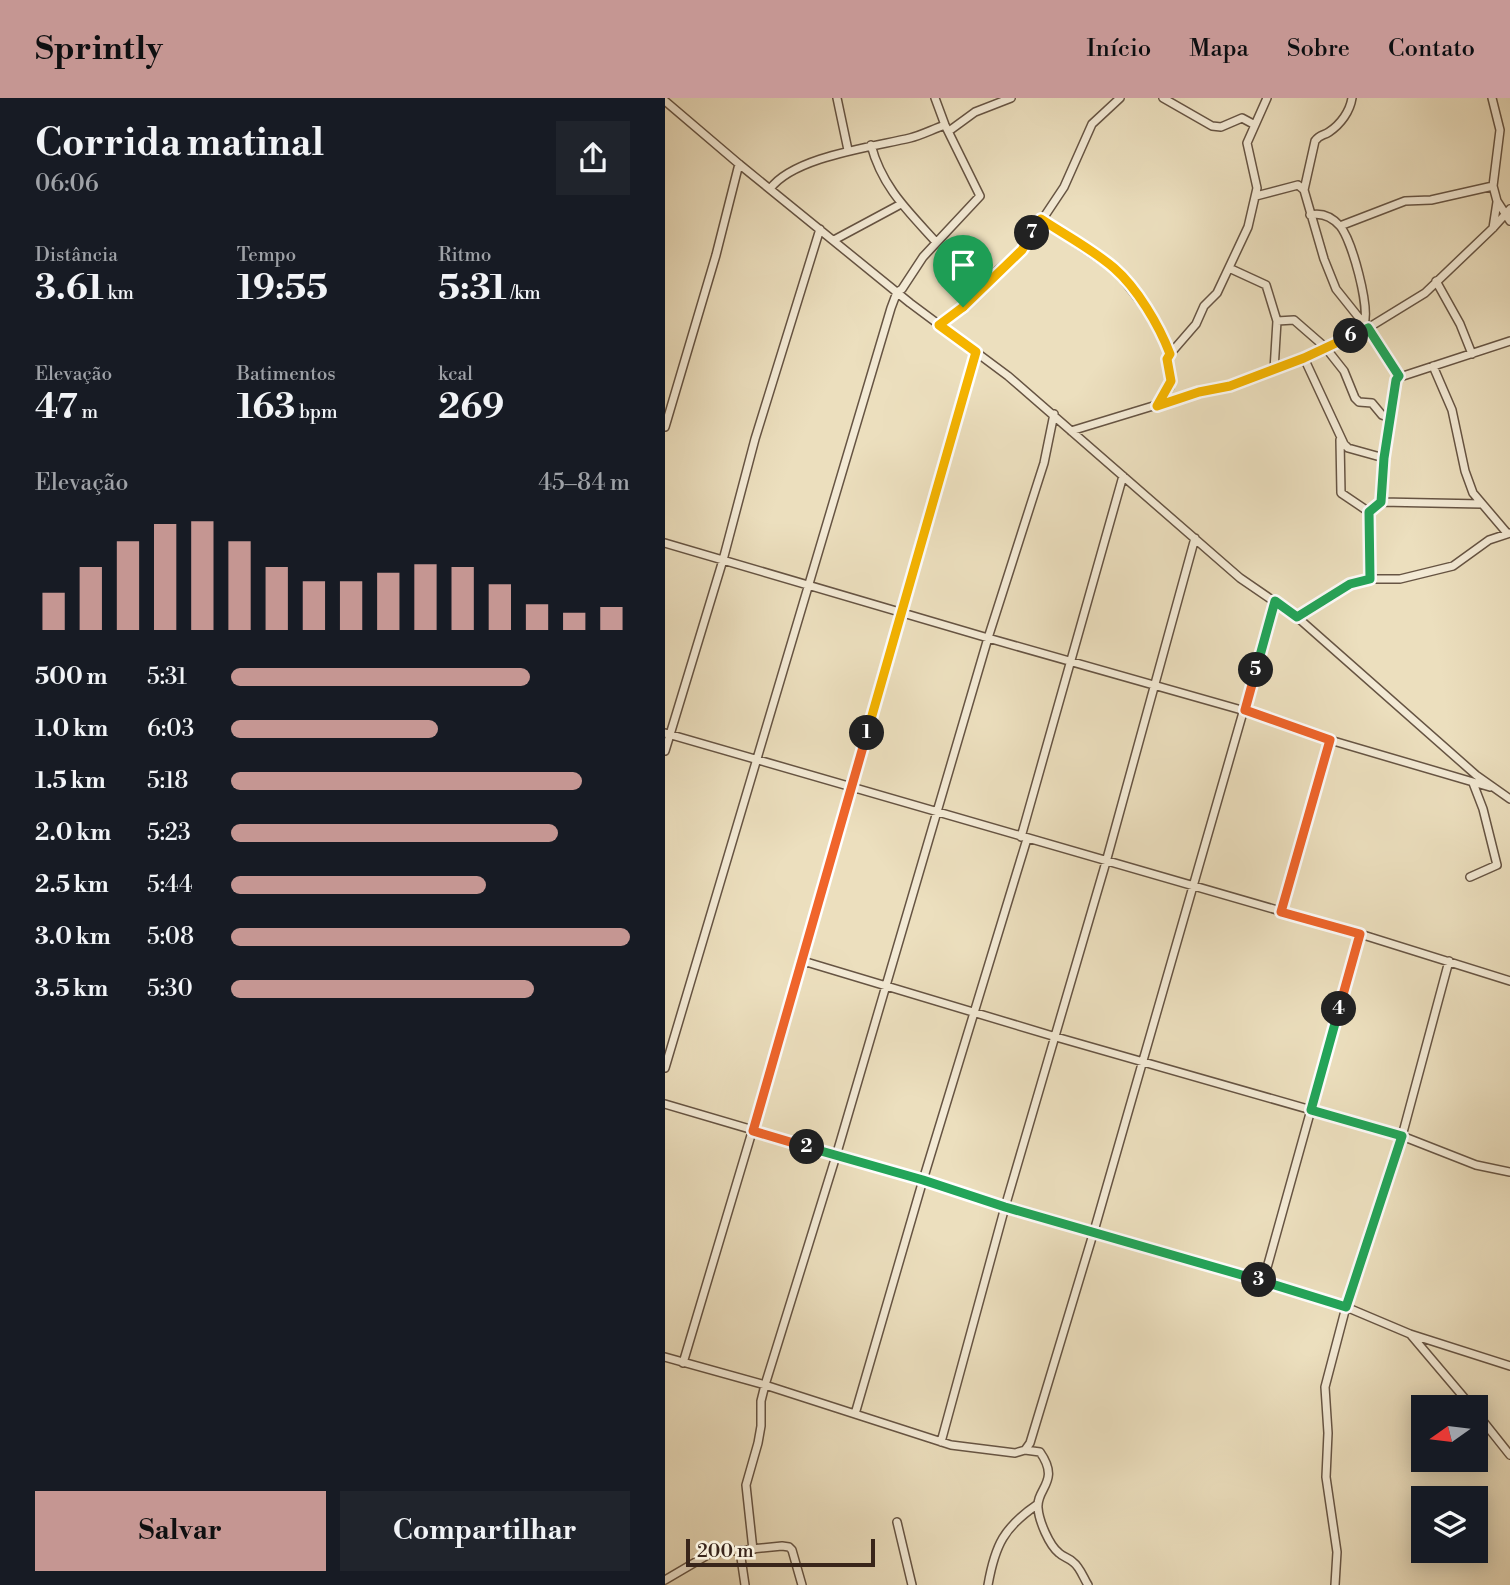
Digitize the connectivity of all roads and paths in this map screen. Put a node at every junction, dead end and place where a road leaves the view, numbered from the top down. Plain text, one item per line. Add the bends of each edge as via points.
1 (837, 98) edge
2 (935, 98) edge
3 (1011, 98) edge
4 (1119, 98) edge
5 (1163, 98) edge
6 (1267, 98) edge
7 (1352, 98) edge
8 (1492, 98) edge
9 (665, 101) edge
10 (1255, 125) junction
11 (947, 128) junction
12 (871, 145) junction
13 (848, 150) junction
14 (739, 164) junction
15 (1493, 186) junction
16 (770, 190) junction
17 (1304, 190) junction
18 (1256, 197) junction
19 (1497, 201) junction
20 (901, 204) junction
21 (1310, 215) junction
22 (1509, 215) edge
23 (1041, 219) junction
24 (1341, 226) junction
25 (1493, 228) junction
26 (820, 229) junction
27 (834, 240) junction
28 (936, 242) junction
29 (1229, 268) junction
30 (1436, 281) junction
31 (897, 292) junction
32 (1277, 321) junction
33 (939, 325) junction
34 (1366, 326) junction
35 (1510, 341) edge
36 (1325, 347) junction
37 (976, 352) junction
38 (1170, 354) junction
39 (1276, 354) junction
40 (1472, 354) junction
41 (1304, 358) junction
42 (1296, 361) junction
43 (1433, 366) junction
44 (1274, 370) junction
45 (1399, 376) junction
46 (1157, 406) junction
47 (1054, 414) junction
48 (1391, 418) junction
49 (666, 421) edge
50 (1072, 431) junction
51 (1340, 439) junction
52 (1384, 458) junction
53 (1123, 476) junction
54 (1381, 502) junction
55 (1483, 504) junction
56 (1369, 512) junction
57 (1509, 533) edge
58 (1195, 538) junction
59 (665, 543) edge
60 (723, 560) junction
61 (1370, 579) junction
62 (808, 586) junction
63 (1275, 601) junction
64 (902, 612) junction
65 (1297, 617) junction
66 (988, 638) junction
67 (1071, 660) junction
68 (1155, 684) junction
69 (1245, 710) junction
70 (668, 734) edge
71 (1330, 740) junction
72 (665, 751) edge
73 (756, 758) junction
74 (1473, 783) junction
75 (852, 787) junction
76 (1493, 788) junction
77 (1510, 799) edge
78 (937, 810) junction
79 (1024, 838) junction
80 (1106, 862) junction
81 (1470, 877) dead end
82 (1193, 887) junction
83 (1281, 912) junction
84 (1360, 934) junction
85 (803, 961) junction
86 (1449, 961) junction
87 (1510, 981) edge
88 (885, 986) junction
89 (975, 1012) junction
90 (1056, 1037) junction
91 (1143, 1062) junction
92 (665, 1068) edge
93 (665, 1104) edge
94 (1311, 1110) junction
95 (753, 1131) junction
96 (1402, 1136) junction
97 (836, 1156) junction
98 (1510, 1172) edge
99 (923, 1180) junction
100 (1005, 1207) junction
101 (1094, 1231) junction
102 (1263, 1282) junction
103 (1346, 1307) junction
104 (1410, 1334) junction
105 (665, 1357) edge
106 (683, 1363) junction
107 (1510, 1366) edge
108 (765, 1385) junction
109 (1462, 1395) edge
110 (855, 1415) junction
111 (1488, 1427) edge
112 (941, 1442) junction
113 (1025, 1450) junction
114 (1510, 1455) edge
115 (1038, 1504) junction
116 (897, 1522) dead end
117 (753, 1550) junction
118 (740, 1551) junction
119 (665, 1580) edge
120 (745, 1585) edge
121 (802, 1585) edge
122 (912, 1585) edge
123 (988, 1585) edge
124 (1088, 1585) edge
125 (1335, 1585) edge

1 - 13 street
2 - 11 street
3 - 11 street
4 - 23 street via 1092,124 1063,187
5 - 10 street via 1212,127 1242,118
6 - 10 street
7 - 17 street via 1346,115 1315,141
8 - 15 street via 1500,130
9 - 14 street
10 - 18 street via 1247,143
11 - 12 street
11 - 28 street via 980,196
12 - 13 street
12 - 20 street via 882,177
13 - 16 street via 786,175
14 - 16 street
14 - 49 street
15 - 19 street
15 - 24 street via 1405,201
16 - 26 street
17 - 18 street via 1298,185
17 - 21 street
18 - 29 street
19 - 22 street
19 - 25 street
20 - 27 street
20 - 28 street
21 - 24 street via 1325,215
21 - 34 street via 1333,282
22 - 25 street
23 - 33 street via 1022,250
23 - 38 street via 1116,270 1154,319
24 - 34 street via 1366,305
25 - 30 street
26 - 27 street
26 - 60 street
27 - 31 street
28 - 31 street
29 - 32 street via 1265,283
29 - 38 street via 1196,324
30 - 34 street via 1420,296
30 - 40 street
31 - 33 street
31 - 62 street
32 - 36 street via 1294,320
32 - 39 street
33 - 37 street
34 - 36 street
34 - 45 street
35 - 40 street
36 - 41 street
36 - 48 street via 1344,370 1355,398
37 - 47 street
37 - 64 street
38 - 46 street via 1171,381
39 - 42 street
39 - 44 street
40 - 43 street
41 - 42 street
41 - 51 street
42 - 44 street
43 - 45 street
43 - 55 street via 1452,410 1469,483
44 - 46 street
45 - 48 street
46 - 50 street
47 - 50 street
47 - 66 street via 1044,463
48 - 52 street
50 - 53 street
51 - 52 street via 1348,448
51 - 56 street via 1342,494
52 - 54 street
53 - 58 street
53 - 67 street
54 - 55 street
54 - 56 street
55 - 57 street
56 - 61 street
57 - 61 street via 1489,540 1453,566 1401,579
58 - 63 street via 1240,578
58 - 68 street
59 - 60 street
60 - 62 street
60 - 70 street
61 - 65 street via 1350,584
62 - 64 street
62 - 73 street
63 - 65 street
63 - 69 street
64 - 66 street
64 - 75 street
65 - 76 street
66 - 67 street
66 - 78 street
67 - 68 street
67 - 79 street
68 - 69 street
68 - 80 street
69 - 71 street
69 - 82 street
70 - 72 street
70 - 73 street
71 - 74 street
71 - 83 street
73 - 75 street
73 - 92 street
74 - 76 street
74 - 81 street via 1497,865
75 - 78 street
75 - 85 street
76 - 77 street
78 - 79 street
78 - 88 street
79 - 80 street
79 - 89 street
80 - 82 street
80 - 90 street
82 - 83 street
82 - 91 street
83 - 84 street
84 - 86 street
84 - 94 street
85 - 88 street
85 - 95 street
86 - 87 street
86 - 96 street
88 - 89 street
88 - 97 street
89 - 90 street
89 - 99 street
90 - 91 street
90 - 100 street
91 - 94 street
91 - 101 street
93 - 95 street
94 - 96 street
94 - 102 street
95 - 97 street
95 - 106 street
96 - 98 street via 1476,1165
96 - 103 street
97 - 99 street
97 - 108 street
99 - 100 street
99 - 110 street
100 - 101 street
100 - 112 street
101 - 102 street
101 - 113 street
102 - 103 street
103 - 104 street
103 - 125 street via 1324,1397 1326,1477 1337,1552
104 - 107 street
104 - 109 street
105 - 106 street
106 - 108 street
108 - 110 street
108 - 117 street via 758,1443 746,1485
110 - 112 street
111 - 114 street
112 - 113 street via 1015,1453
113 - 115 street via 1040,1452 1048,1468 1049,1478
115 - 123 street via 1005,1532
115 - 124 street via 1055,1549 1072,1560
116 - 122 street
117 - 118 street
117 - 121 street via 789,1547
118 - 119 street via 704,1555
118 - 120 street

